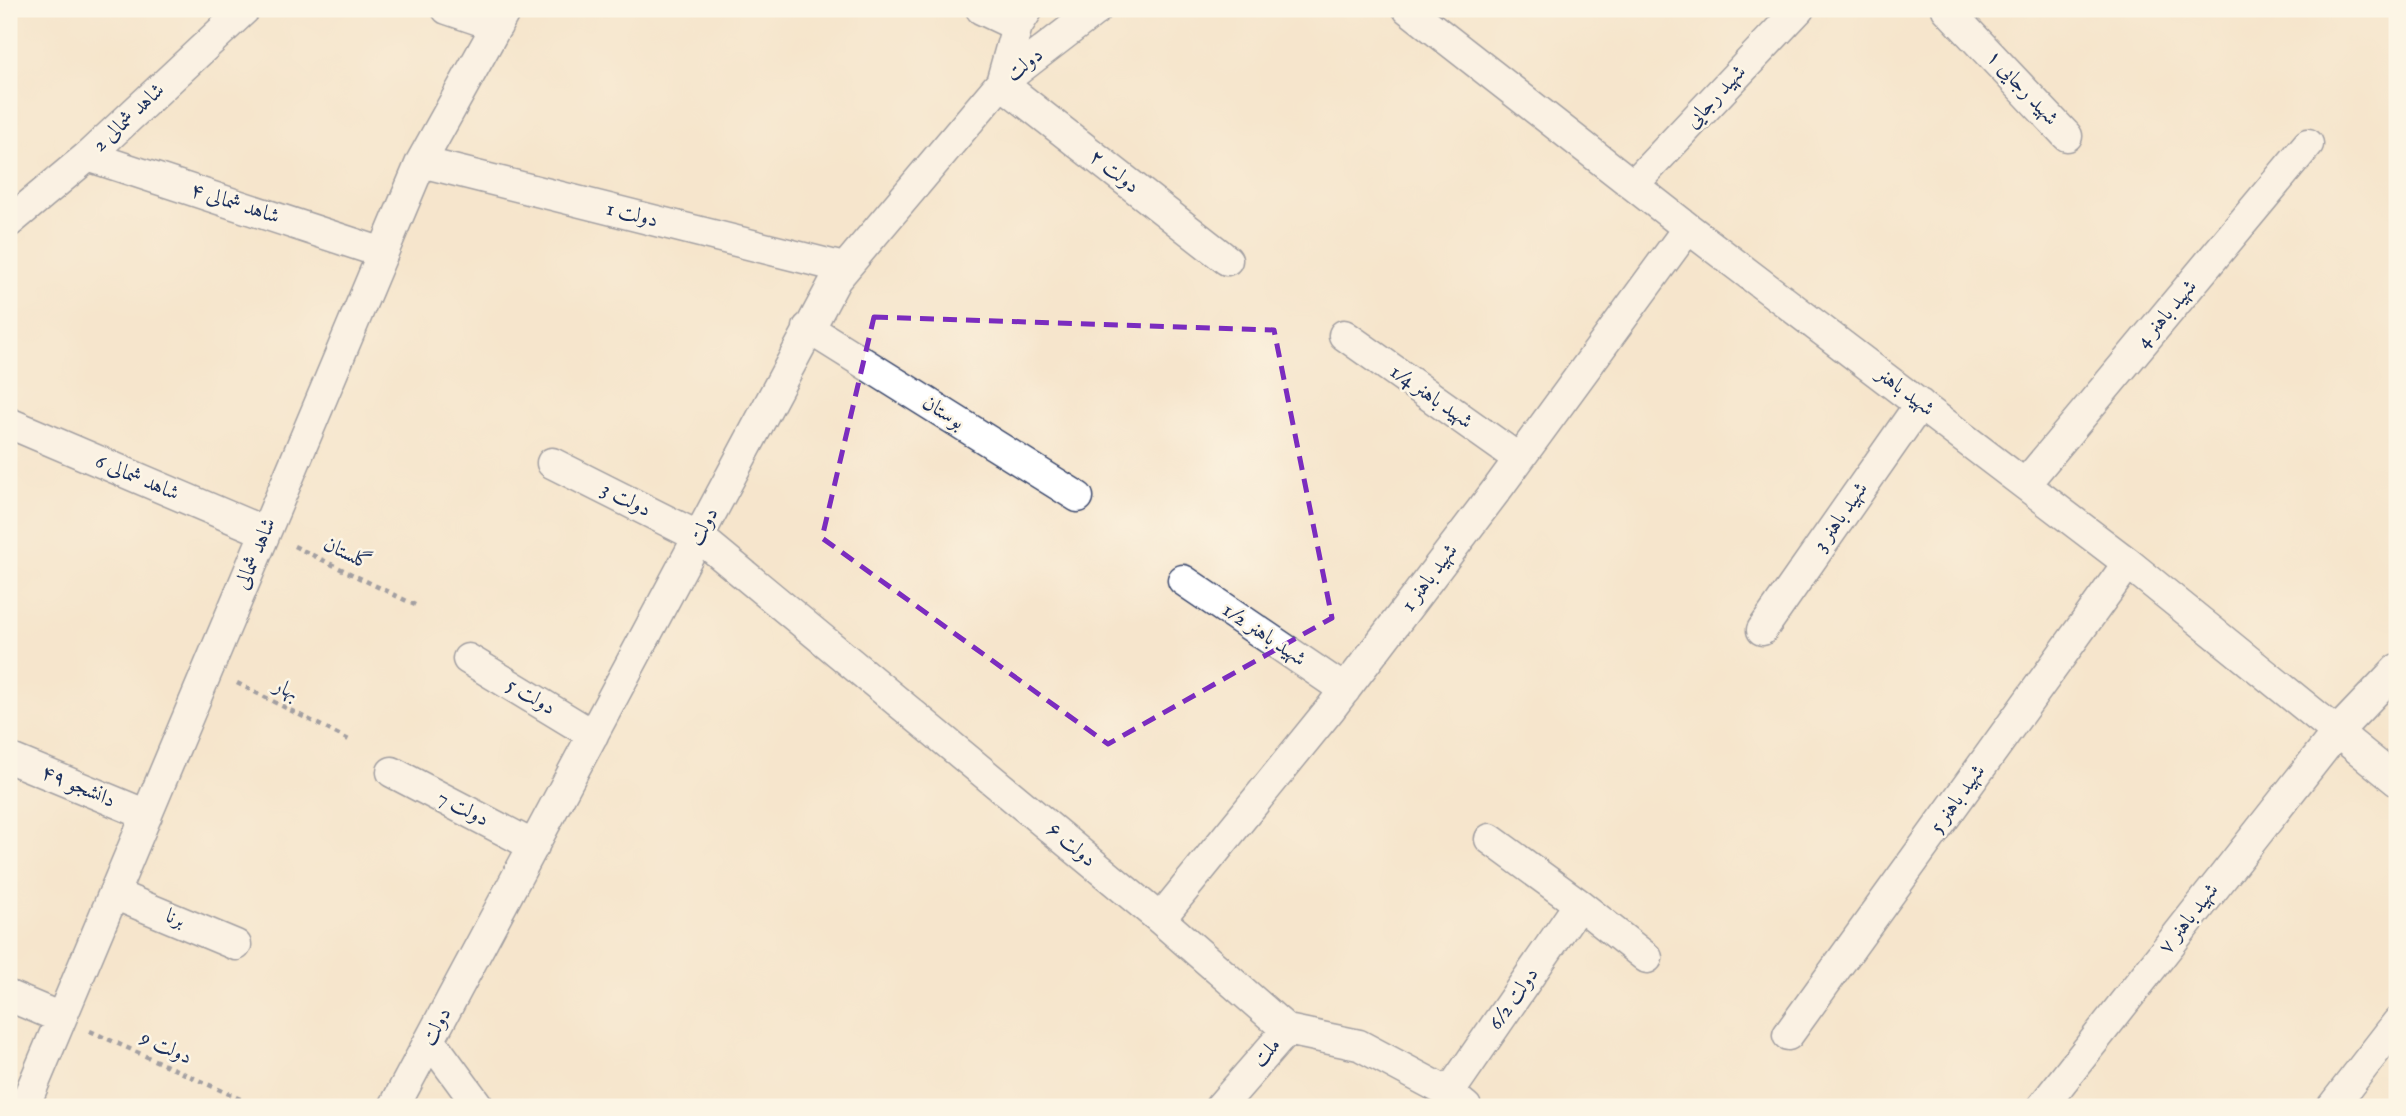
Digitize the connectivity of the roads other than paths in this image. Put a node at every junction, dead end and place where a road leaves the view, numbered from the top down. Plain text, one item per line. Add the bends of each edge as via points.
1 (245, 9) edge
2 (447, 9) edge
3 (981, 9) edge
4 (1097, 9) edge
5 (1408, 9) edge
6 (1799, 9) edge
7 (1947, 9) edge
8 (502, 17) edge
9 (1023, 17) edge
10 (1001, 83) junction
11 (2067, 136) dead end
12 (2308, 144) dead end
13 (88, 156) junction
14 (421, 162) junction
15 (1633, 185) junction
16 (9, 222) edge
17 (1688, 228) junction
18 (383, 253) junction
19 (1227, 260) dead end
20 (844, 268) junction
21 (808, 328) junction
22 (1344, 335) dead end
23 (1920, 404) junction
24 (9, 423) edge
25 (1519, 458) junction
26 (552, 463) dead end
27 (2025, 484) junction
28 (1078, 498) dead end
29 (265, 532) junction
30 (699, 537) junction
31 (2128, 563) junction
32 (1183, 580) dead end
33 (1762, 630) dead end
34 (468, 659) dead end
35 (2397, 669) edge
36 (1345, 690) junction
37 (2337, 732) junction
38 (593, 735) junction
39 (9, 758) edge
40 (392, 772) dead end
41 (2397, 781) edge
42 (146, 815) junction
43 (1490, 839) dead end
44 (534, 846) junction
45 (114, 894) junction
46 (1579, 904) junction
47 (1160, 919) junction
48 (236, 945) dead end
49 (1647, 958) dead end
50 (9, 996) edge
51 (61, 1018) junction
52 (2397, 1023) edge
53 (1287, 1030) junction
54 (1788, 1035) dead end
55 (430, 1040) junction
56 (1457, 1100) edge
57 (24, 1107) edge
58 (394, 1107) edge
59 (479, 1107) edge
60 (1220, 1107) edge
61 (2042, 1107) edge
62 (2332, 1107) edge

1 - 13 street, شاهد شمالی 2
2 - 8 street
3 - 9 street
4 - 10 street, دولت
5 - 15 street, شهید باهنر
6 - 15 street, شهید رجایی
7 - 11 street, شهید رجایی ۱
8 - 14 street, شاهد شمالی
9 - 10 street
10 - 19 street, دولت ۲
10 - 20 street, دولت
12 - 27 street, شهید باهنر 4
13 - 16 street, شاهد شمالی 2
13 - 18 street, شاهد شمالی ۴
14 - 18 street, شاهد شمالی
14 - 20 street, دولت 1
15 - 17 street, شهید باهنر
17 - 23 street, شهید باهنر
17 - 25 street, شهید باهنر 1
18 - 29 street, شاهد شمالی
20 - 21 street, دولت
21 - 28 street, بوستان
21 - 30 street, دولت
22 - 25 street, شهید باهنر 1/4
23 - 27 street, شهید باهنر
23 - 33 street, شهید باهنر 3
24 - 29 street, شاهد شمالی 6
25 - 36 street, شهید باهنر 1
26 - 30 street, دولت 3
27 - 31 street, شهید باهنر
29 - 42 street, شاهد شمالی
30 - 38 street, دولت
30 - 47 street, دولت ۶
31 - 37 street, شهید باهنر
31 - 54 street, شهید باهنر 5
32 - 36 street, شهید باهنر 1/2
34 - 38 street, دولت 5
35 - 37 street, شهید باهنر ۷
36 - 47 street, شهید باهنر 1
37 - 41 street, شهید باهنر
37 - 61 street, شهید باهنر ۷
38 - 44 street, دولت
39 - 42 street, دانشجو ۴۹
40 - 44 street, دولت 7
42 - 45 street, شاهد شمالی
43 - 46 street
44 - 55 street, دولت
45 - 48 street, برنا
45 - 51 street, شاهد شمالی
46 - 49 street
46 - 56 street, دولت 6/2
47 - 53 street, دولت ۶
50 - 51 street
51 - 57 street, شاهد شمالی
52 - 62 street
53 - 56 street, دولت ۶ via 1359,1045
53 - 60 street, ملت
55 - 58 street, دولت
55 - 59 street

